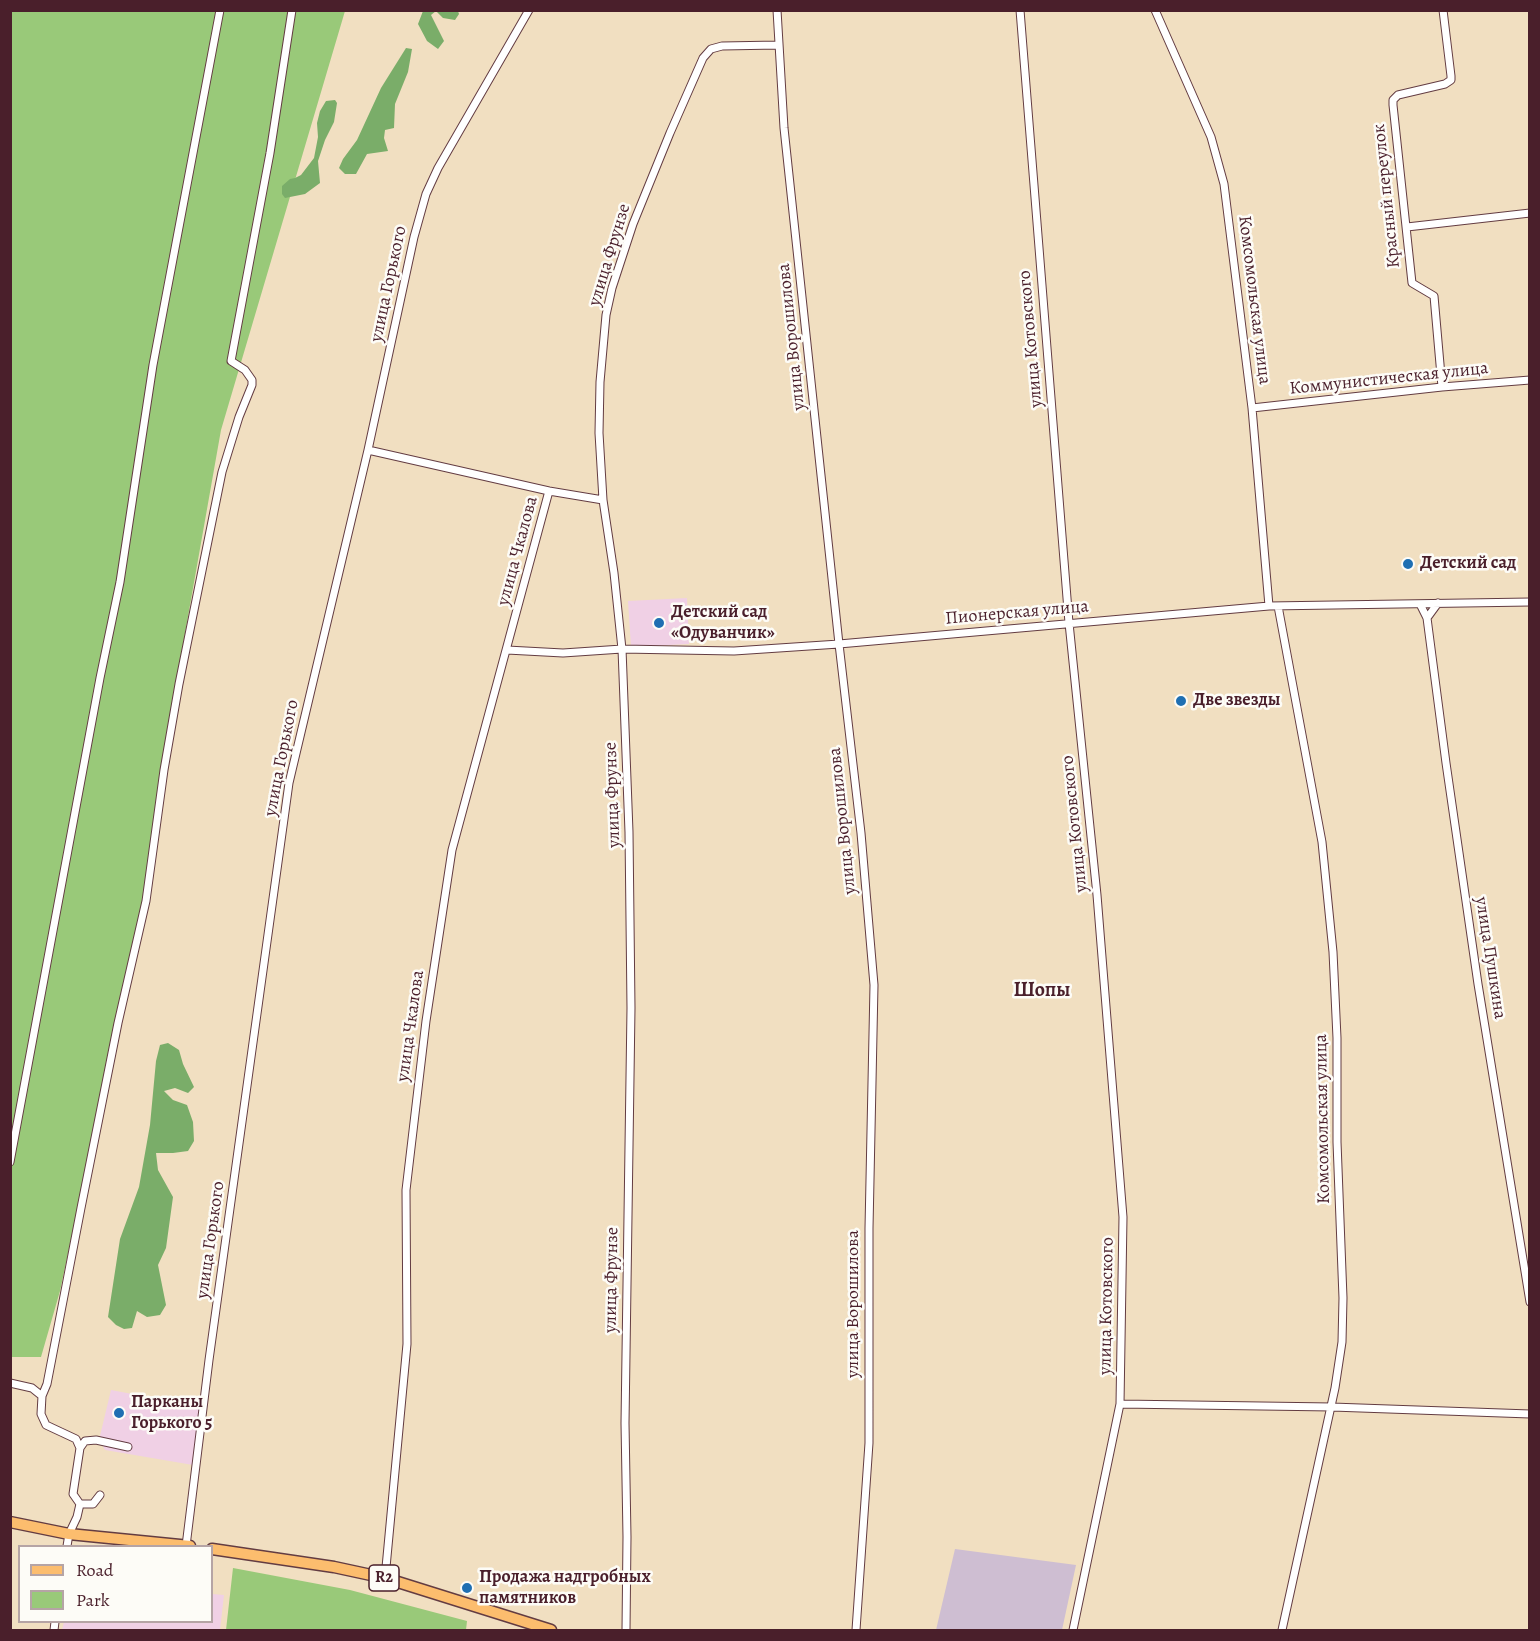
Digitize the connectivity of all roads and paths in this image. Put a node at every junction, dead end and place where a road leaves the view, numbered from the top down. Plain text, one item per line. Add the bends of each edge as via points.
1 (220, 10) edge
2 (292, 10) edge
3 (529, 10) edge
4 (777, 10) edge
5 (1020, 10) edge
6 (1155, 10) edge
7 (1443, 10) edge
8 (778, 45) junction
9 (1530, 213) edge
10 (1407, 227) junction
11 (1530, 380) edge
12 (1442, 387) junction
13 (1252, 408) junction
14 (368, 450) junction
15 (549, 491) junction
16 (603, 500) junction
17 (1420, 603) junction
18 (1438, 603) junction
19 (1530, 603) edge
20 (1269, 606) junction
21 (1278, 606) junction
22 (1427, 618) junction
23 (1069, 623) junction
24 (839, 644) junction
25 (622, 649) junction
26 (507, 650) junction
27 (10, 1162) edge
28 (1530, 1302) edge
29 (10, 1383) edge
30 (42, 1396) junction
31 (1120, 1404) junction
32 (1332, 1407) junction
33 (1530, 1414) edge
34 (128, 1447) dead end
35 (80, 1448) junction
36 (100, 1496) dead end
37 (80, 1504) junction
38 (10, 1522) edge
39 (69, 1534) junction
40 (68, 1545) edge
41 (178, 1545) edge
42 (188, 1545) edge
43 (213, 1549) edge
44 (386, 1578) junction
45 (551, 1630) edge
46 (626, 1630) edge
47 (856, 1630) edge
48 (1073, 1630) edge
49 (1282, 1630) edge

1 - 27 street via 153,365 120,582
2 - 30 street via 231,361 245,370 252,385 222,472 168,748 146,902
3 - 14 street, улица Горького via 426,194
4 - 8 street, улица Ворошилова
5 - 23 street, улица Котовского
6 - 13 street, Комсомольская улица via 1220,164
7 - 10 street, Красный переулок via 1451,80 1402,93 1395,97 1393,105
8 - 16 street, улица Фрунзе via 722,46 711,49 703,58 633,224 606,315 599,433
8 - 24 street, улица Ворошилова
9 - 10 street
10 - 12 street, Красный переулок via 1412,283 1434,296
11 - 12 street, Коммунистическая улица
12 - 13 street, Коммунистическая улица
13 - 20 street, Комсомольская улица
14 - 15 street
14 - 42 street, улица Горького via 289,783 209,1360
15 - 16 street
15 - 26 street, улица Чкалова
16 - 25 street, улица Фрунзе
17 - 18 street, Пионерская улица
17 - 21 street, Пионерская улица
17 - 22 street, улица Пушкина
18 - 19 street, Пионерская улица
18 - 22 street
20 - 21 street, Пионерская улица
20 - 23 street, Пионерская улица
21 - 32 street, Комсомольская улица via 1322,842 1333,952 1343,1298 1342,1342
22 - 28 street, улица Пушкина via 1478,984
23 - 24 street, Пионерская улица
23 - 31 street, улица Котовского via 1124,1217
24 - 25 street, Пионерская улица via 734,651
24 - 47 street, улица Ворошилова via 874,985 870,1443
25 - 26 street, Пионерская улица via 564,653
25 - 46 street, улица Фрунзе via 631,997
26 - 44 street, улица Чкалова via 452,850 426,1021 406,1190 407,1344
29 - 30 street via 32,1388
30 - 35 street via 41,1414 46,1425 76,1439
31 - 32 street
31 - 48 street, улица Котовского
32 - 33 street
32 - 49 street, Комсомольская улица
34 - 35 street via 96,1440 85,1441
35 - 37 street via 73,1494
36 - 37 street via 93,1504
37 - 39 street
38 - 39 main road
39 - 40 street
39 - 41 main road
43 - 44 main road, R2
44 - 45 main road, R2

